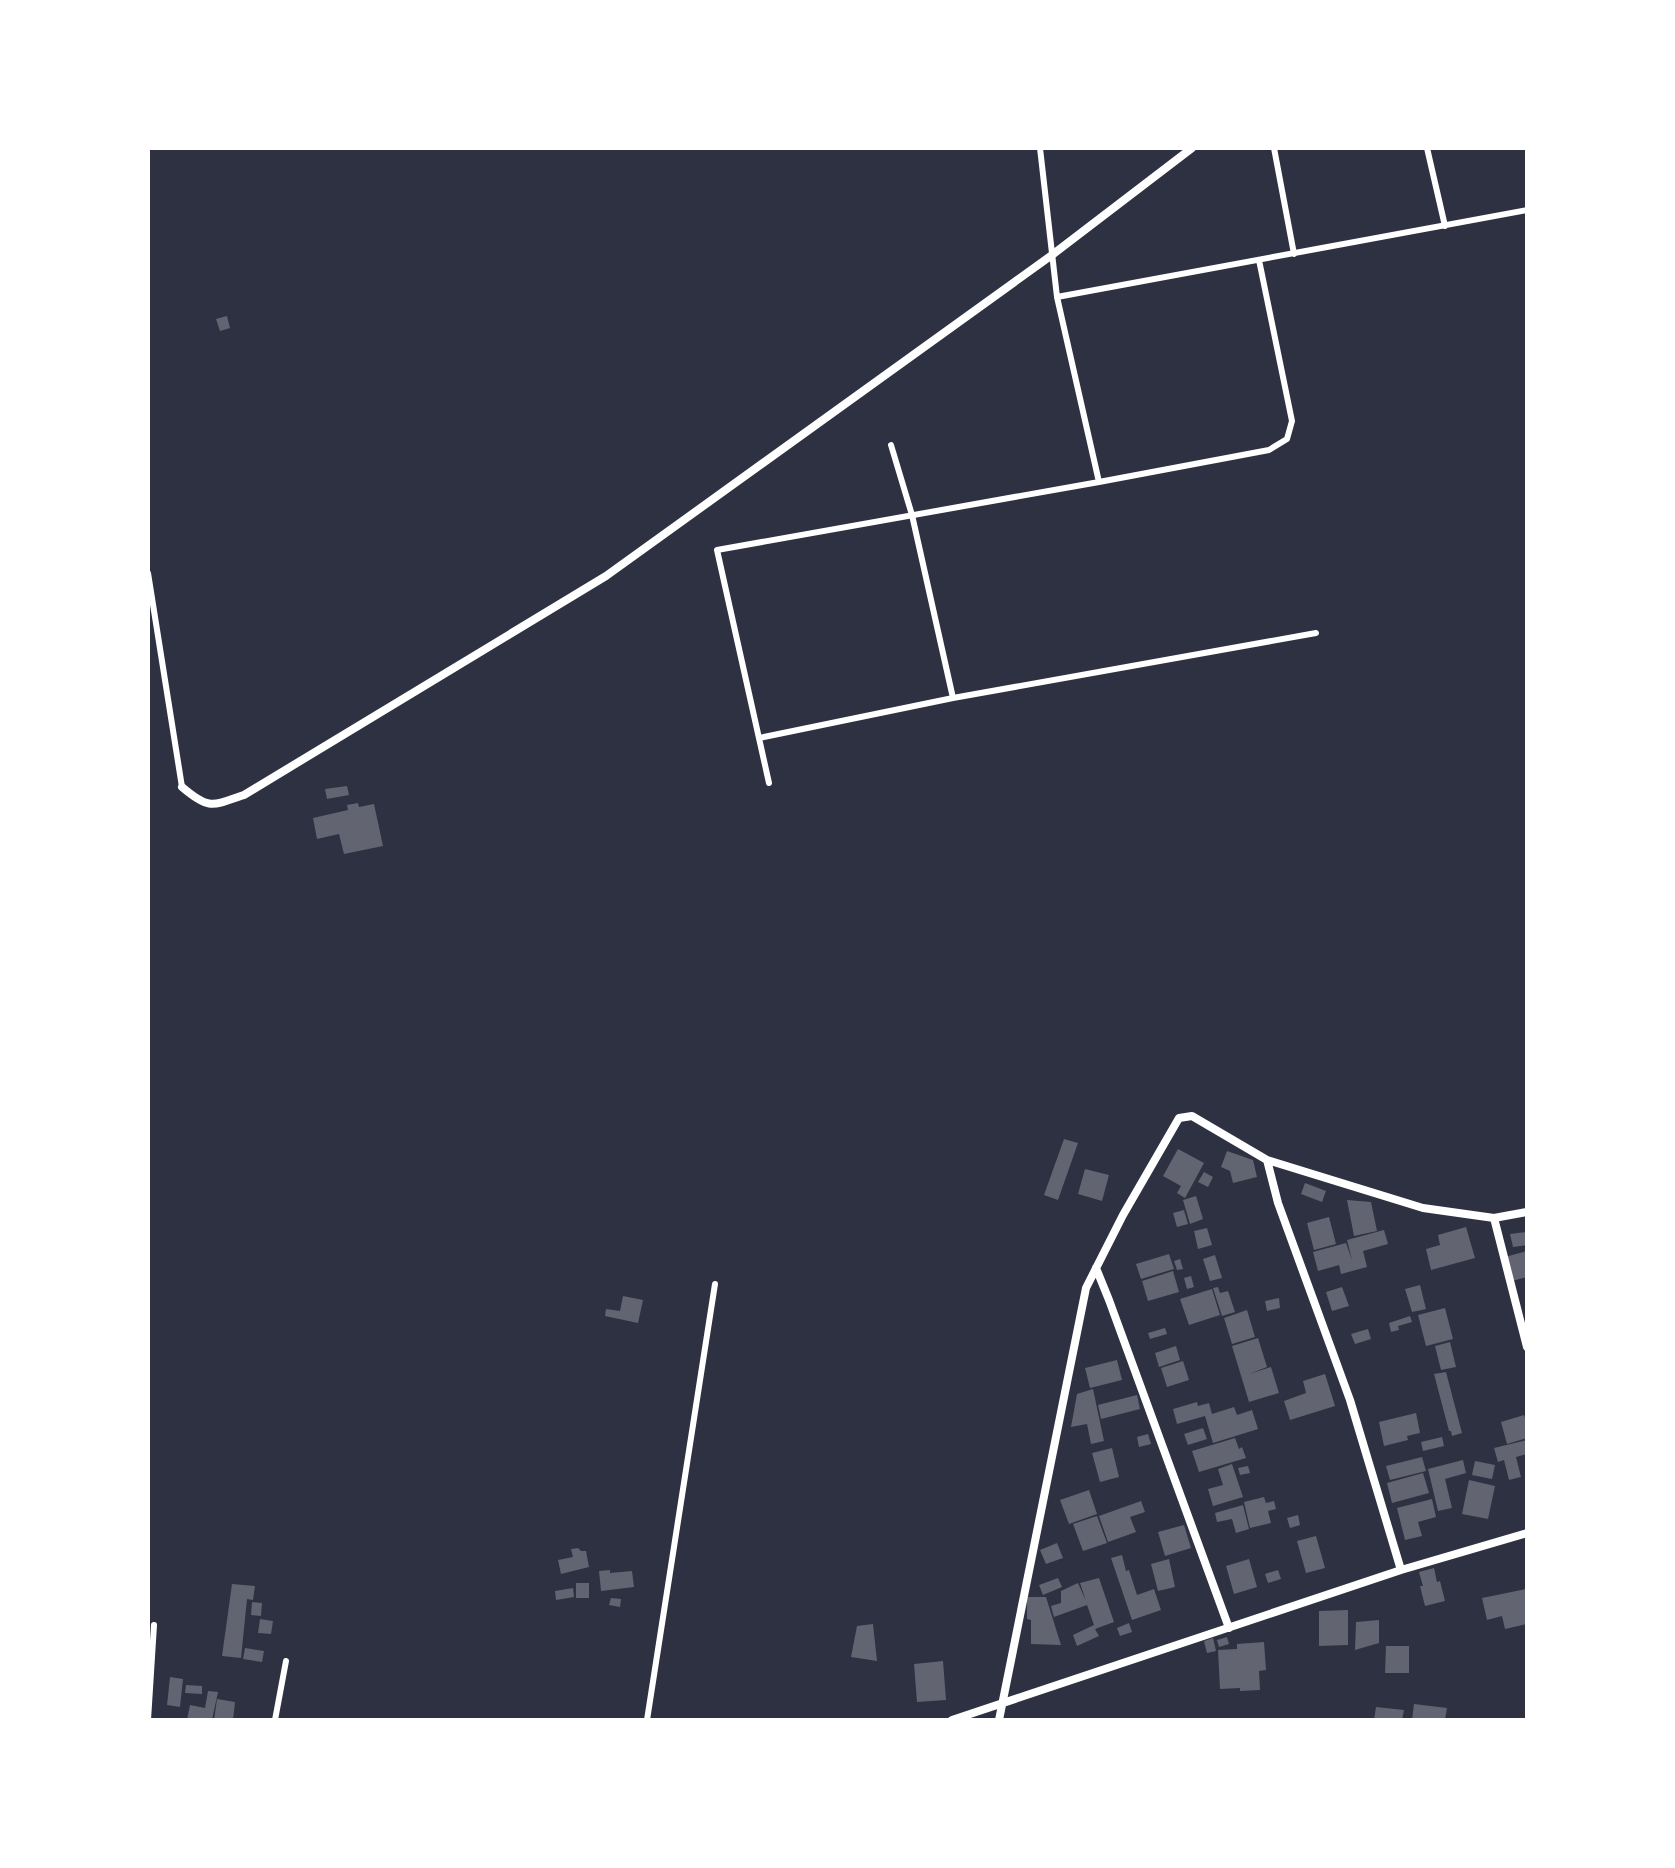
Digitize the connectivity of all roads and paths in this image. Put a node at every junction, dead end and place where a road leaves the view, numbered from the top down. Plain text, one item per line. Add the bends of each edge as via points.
1 (1040, 148) edge
2 (1192, 148) edge
3 (1274, 148) edge
4 (1427, 148) edge
5 (1527, 210) edge
6 (1445, 226) junction
7 (1294, 254) junction
8 (1052, 255) junction
9 (1259, 260) junction
10 (1057, 297) junction
11 (891, 445) dead end
12 (1099, 482) junction
13 (912, 515) junction
14 (148, 573) edge
15 (1316, 633) dead end
16 (953, 698) junction
17 (759, 738) junction
18 (769, 783) dead end
19 (182, 787) joint
20 (1267, 1160) junction
21 (1527, 1212) edge
22 (1494, 1218) junction
23 (1096, 1268) junction
24 (715, 1284) dead end
25 (1527, 1347) edge
26 (1527, 1533) edge
27 (1401, 1570) junction
28 (154, 1625) dead end
29 (1229, 1628) junction
30 (286, 1661) dead end
31 (1002, 1704) junction
32 (148, 1720) edge
33 (275, 1720) edge
34 (647, 1720) edge
35 (952, 1720) edge
36 (999, 1720) edge

1 - 8 lane
2 - 8 street
3 - 7 lane
4 - 6 lane
5 - 6 lane
6 - 7 lane
7 - 9 lane
8 - 10 lane
8 - 19 street via 606,576 244,795 217,805 200,802
9 - 10 lane
9 - 12 lane via 1292,421 1287,439 1269,450
10 - 12 lane
11 - 13 lane
12 - 13 lane
13 - 16 lane
13 - 17 lane via 717,550
14 - 19 lane
15 - 16 lane
16 - 17 lane
17 - 18 lane
20 - 22 street via 1423,1208
20 - 23 street via 1192,1116 1179,1118
20 - 27 street via 1350,1400
21 - 22 street
22 - 25 street
23 - 29 street
23 - 31 street via 1086,1288
24 - 34 lane
26 - 27 street
27 - 29 street
28 - 32 lane
29 - 31 street
30 - 33 lane
31 - 35 street
31 - 36 street

